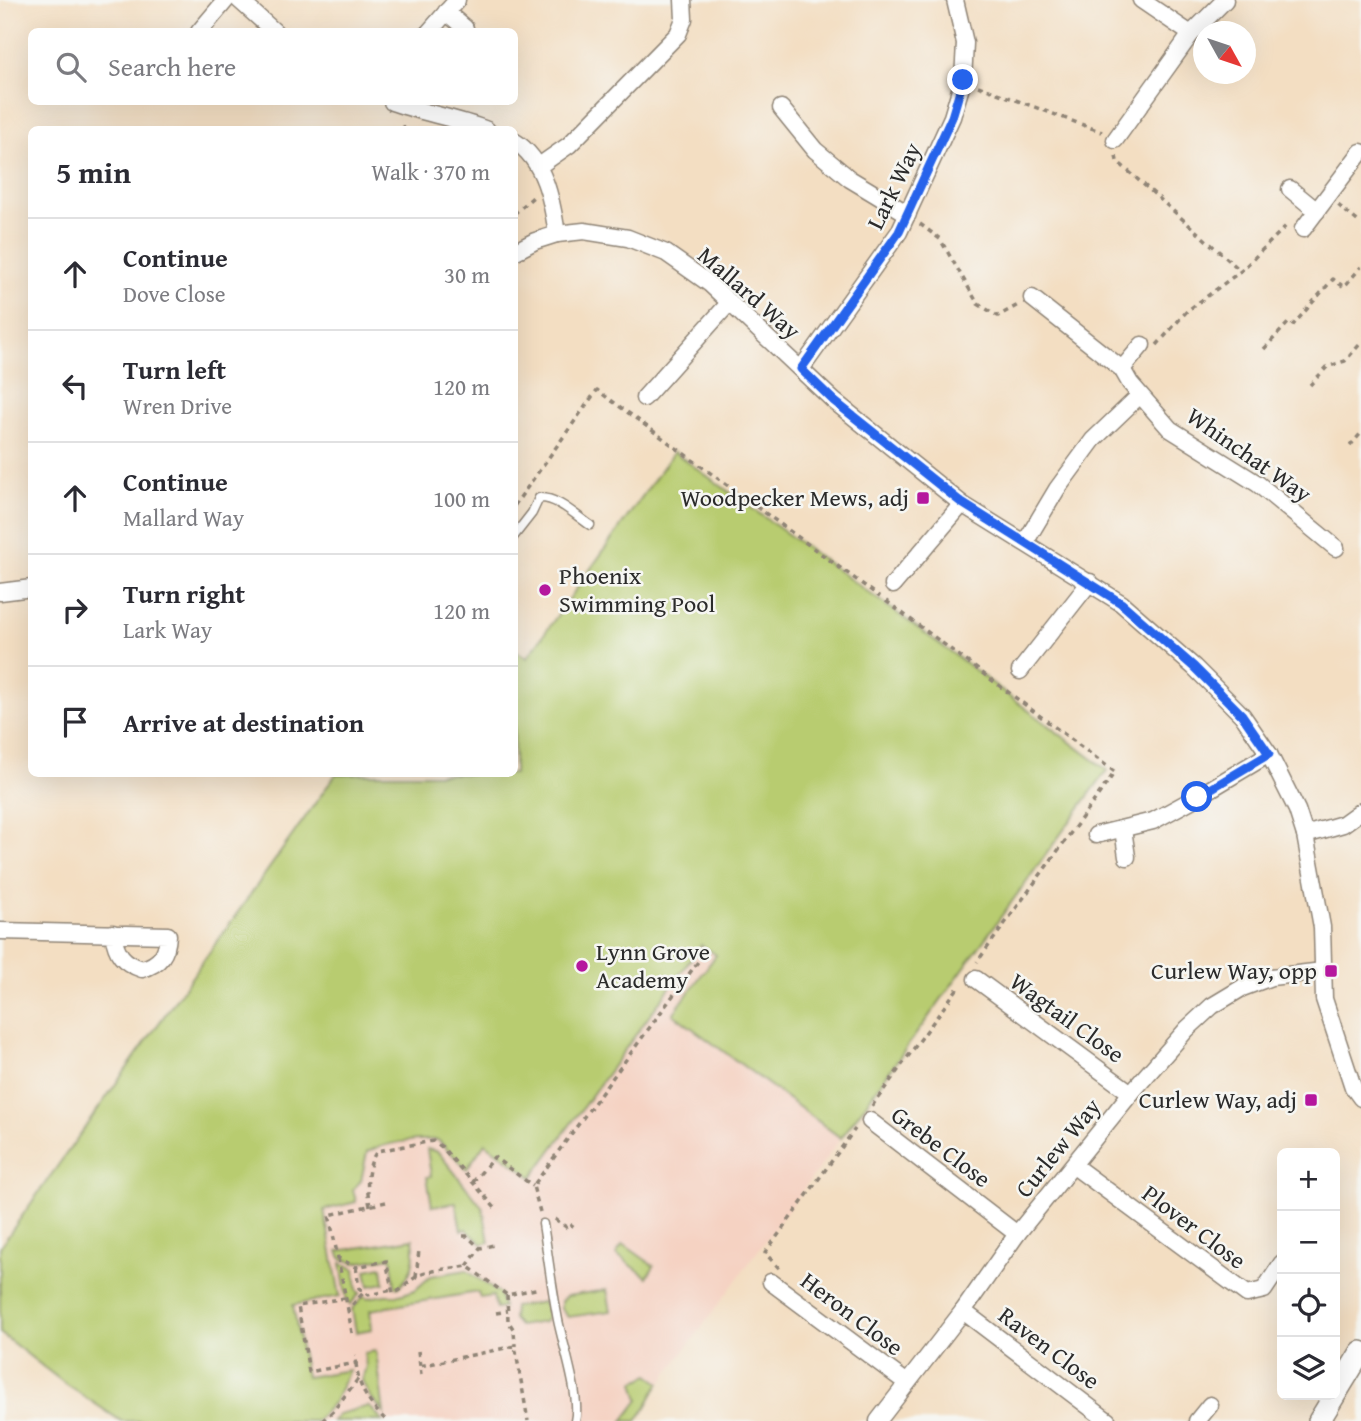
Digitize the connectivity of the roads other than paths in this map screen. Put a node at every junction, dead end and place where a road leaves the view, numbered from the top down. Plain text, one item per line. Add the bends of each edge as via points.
1 (226, 0) edge
2 (239, 0) edge
3 (683, 0) edge
4 (954, 0) edge
5 (1141, 0) edge
6 (1225, 0) edge
7 (452, 6) edge
8 (203, 28) edge
9 (270, 28) edge
10 (433, 28) edge
11 (466, 28) dead end
12 (1191, 34) junction
13 (401, 105) edge
14 (781, 108) dead end
15 (476, 126) edge
16 (1115, 140) road end
17 (518, 144) edge
18 (1361, 152) edge
19 (539, 166) junction
20 (1290, 189) dead end
21 (1317, 211) junction
22 (908, 214) junction
23 (1303, 229) road end
24 (557, 234) junction
25 (518, 250) edge
26 (1032, 298) road end
27 (730, 302) junction
28 (1147, 348) road end
29 (801, 369) junction
30 (1122, 369) junction
31 (1140, 395) junction
32 (643, 398) dead end
33 (962, 503) junction
34 (590, 525) dead end
35 (518, 531) edge
36 (1026, 541) junction
37 (1336, 548) dead end
38 (1090, 582) junction
39 (893, 585) dead end
40 (28, 588) edge
41 (0, 592) edge
42 (1020, 671) dead end
43 (1269, 754) junction
44 (1361, 811) edge
45 (1123, 829) junction
46 (1096, 835) dead end
47 (1305, 835) junction
48 (1127, 857) dead end
49 (0, 931) edge
50 (113, 933) dead end
51 (1323, 971) junction
52 (971, 976) road end
53 (1131, 1093) junction
54 (1361, 1098) edge
55 (864, 1121) road end
56 (1073, 1166) junction
57 (543, 1224) road end
58 (1017, 1234) junction
59 (1277, 1270) edge
60 (771, 1282) road end
61 (963, 1311) junction
62 (1361, 1352) edge
63 (907, 1383) junction
64 (1210, 1405) dead end
65 (575, 1421) edge
66 (878, 1421) edge
67 (1108, 1421) edge
68 (1197, 1421) edge
69 (1319, 1421) edge

1 - 8 street
2 - 9 street
3 - 19 street via 684,19 678,34 569,145
4 - 22 street, Lark Way via 965,43 963,80 952,117
5 - 12 street
6 - 12 street
7 - 10 street
7 - 11 street
12 - 16 street
13 - 15 street
14 - 22 street via 815,150 850,180
17 - 19 street
18 - 21 street
19 - 24 street
20 - 21 street
21 - 23 street
22 - 29 street, Lark Way via 877,267
24 - 25 street, Mallard Way
24 - 27 street, Mallard Way via 584,231 628,238 666,253
26 - 30 street, Whinchat Way
27 - 29 street, Mallard Way
27 - 32 street
28 - 30 street
29 - 33 street, Mallard Way
30 - 31 street, Whinchat Way
31 - 36 street via 1093,440
31 - 37 street, Whinchat Way via 1170,429 1258,484
33 - 36 street, Mallard Way
33 - 39 street
34 - 35 lane via 543,497
36 - 38 street, Mallard Way
38 - 42 street
38 - 43 street, Mallard Way via 1194,667 1242,715
40 - 41 street
43 - 45 street via 1153,821
43 - 47 street, Mallard Way
44 - 47 street via 1343,824
45 - 46 street
45 - 48 street
47 - 51 street, Mallard Way via 1322,927
49 - 50 street
51 - 53 street, Curlew Way via 1271,977 1212,1006
51 - 54 street, Mallard Way via 1324,999 1353,1087
52 - 53 street, Wagtail Close
53 - 56 street, Curlew Way
55 - 58 street, Grebe Close
56 - 58 street, Curlew Way
56 - 59 street, Plover Close via 1247,1294 1264,1290
57 - 65 lane
58 - 61 street, Curlew Way
60 - 63 street, Heron Close
61 - 63 street, Curlew Way
61 - 67 street, Raven Close
62 - 69 street
63 - 66 street, Curlew Way
64 - 68 street

